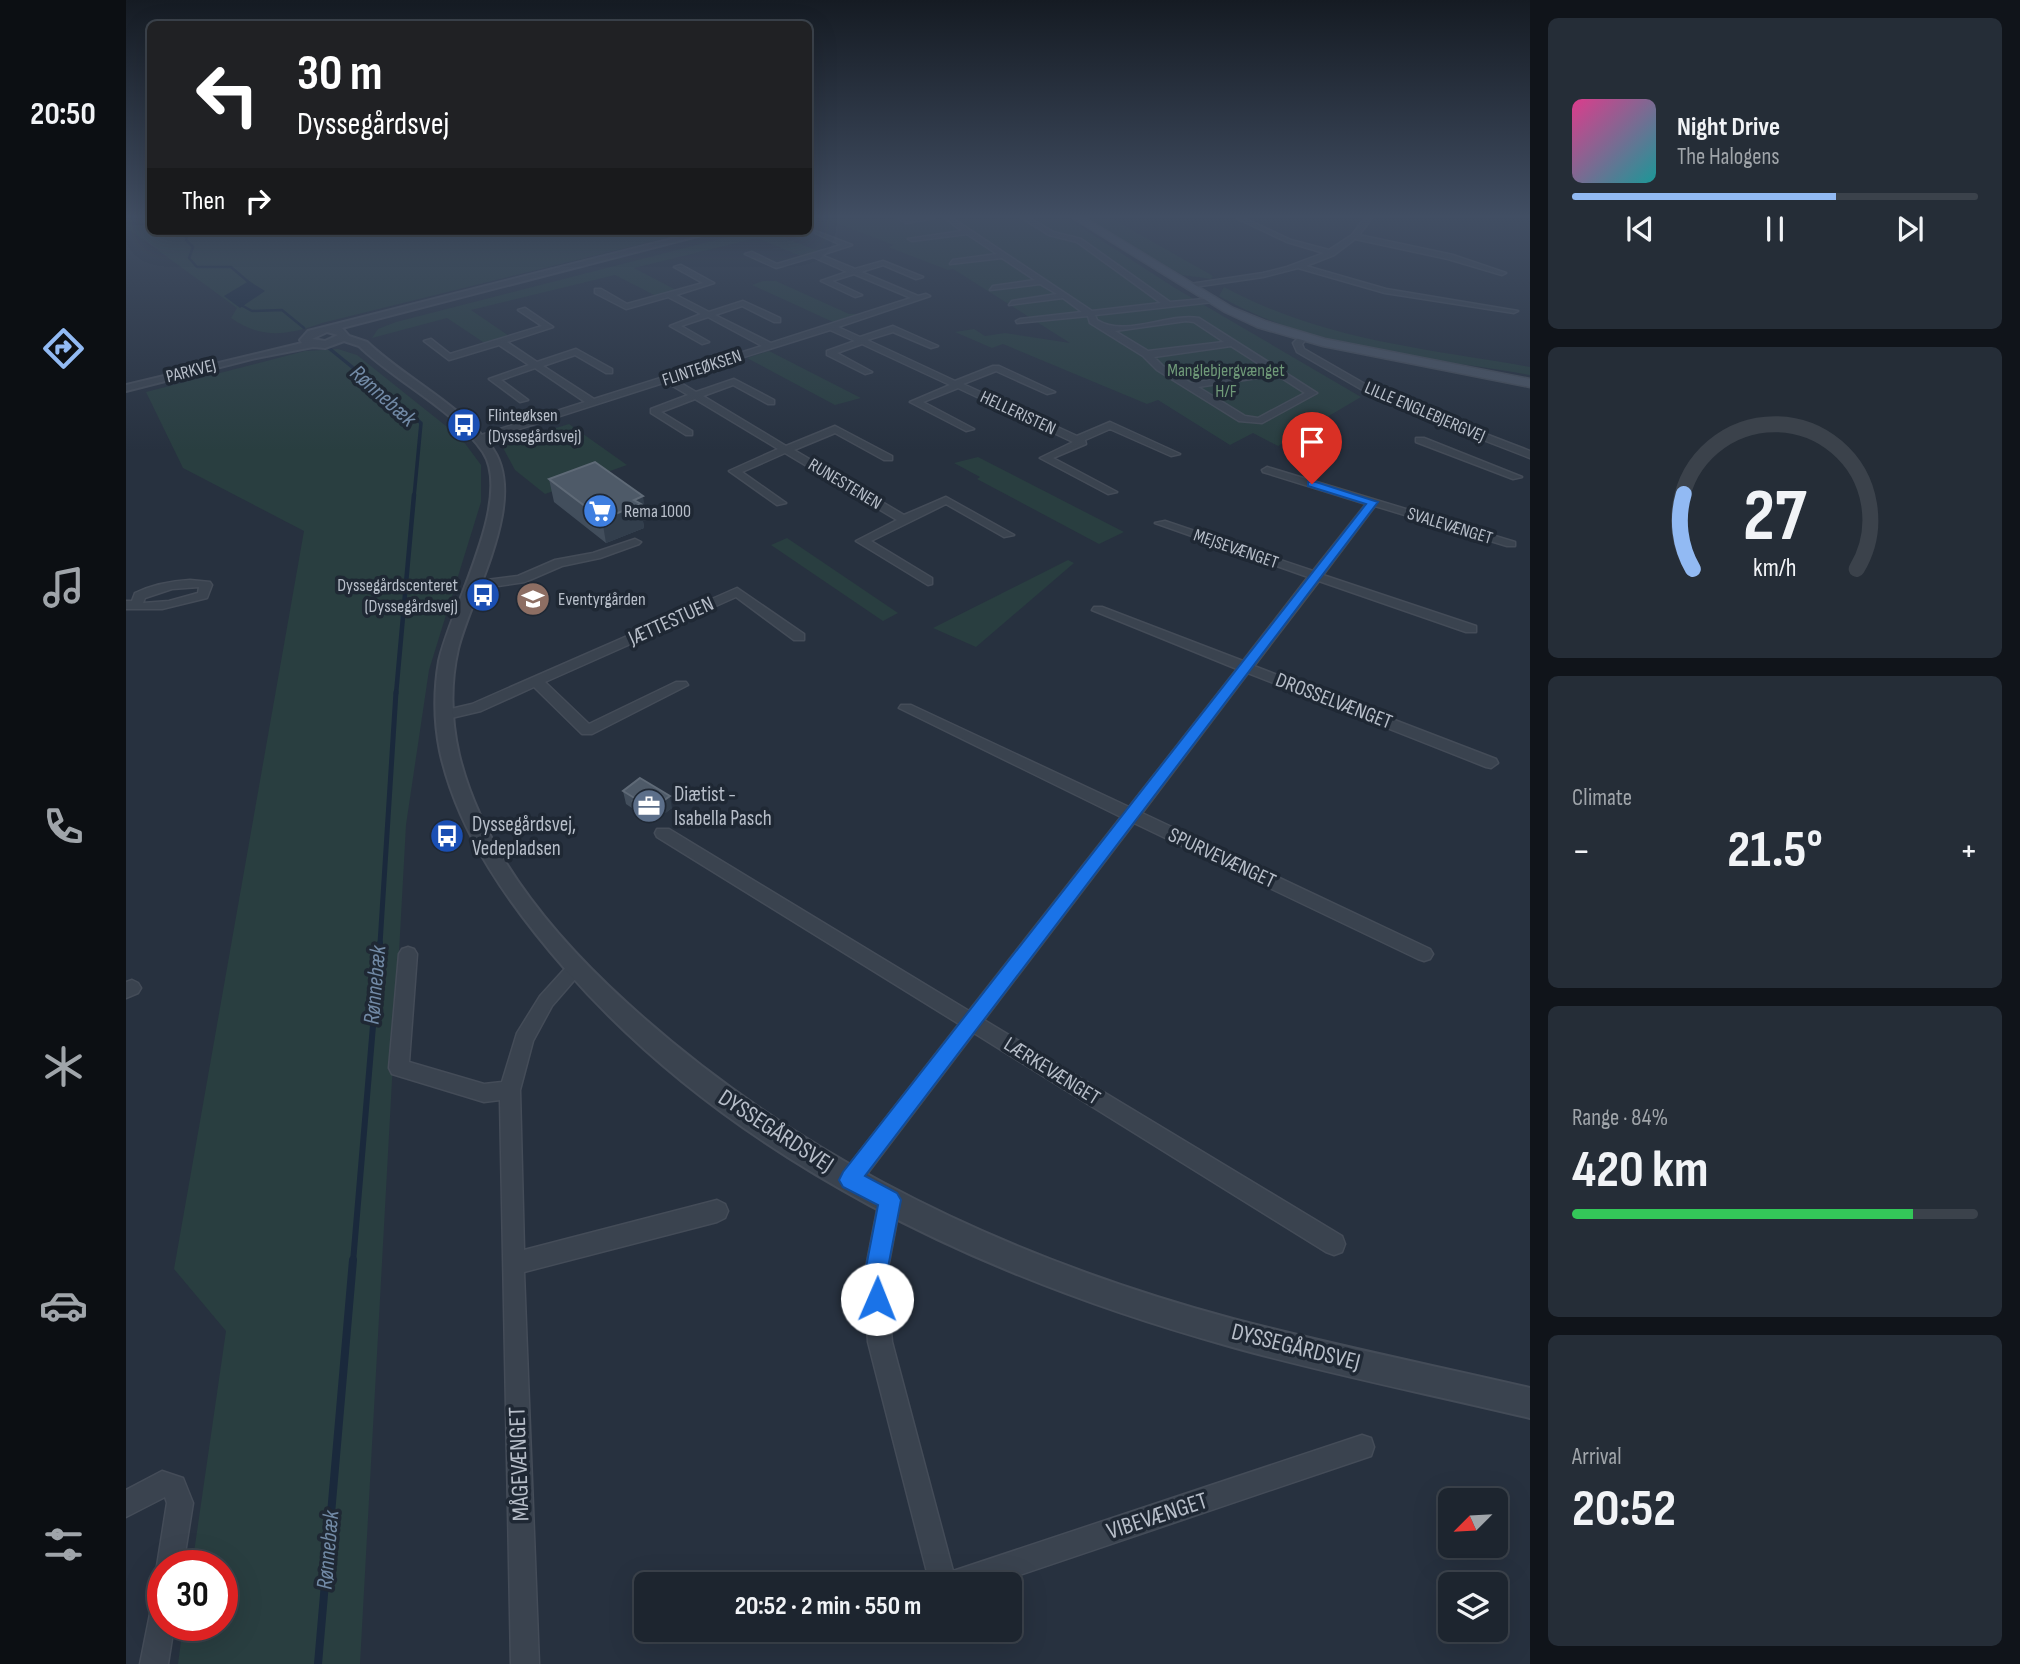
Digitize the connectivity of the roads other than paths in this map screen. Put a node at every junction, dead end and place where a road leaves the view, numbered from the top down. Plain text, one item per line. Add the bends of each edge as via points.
1 (456, 296) edge
2 (606, 296) edge
3 (668, 296) edge
4 (671, 296) edge
5 (916, 296) edge
6 (1063, 296) joint
7 (1155, 296) edge
8 (1206, 296) edge
9 (1415, 296) edge
10 (1213, 300) junction
11 (1012, 303) dead end
12 (1169, 306) junction
13 (522, 310) dead end
14 (1514, 311) dead end
15 (383, 314) junction
16 (708, 314) junction
17 (1091, 314) junction
18 (776, 320) dead end
19 (1020, 321) dead end
20 (831, 327) junction
21 (1105, 328) junction
22 (330, 330) junction
23 (341, 337) junction
24 (1304, 337) junction
25 (309, 341) junction
26 (428, 341) dead end
27 (861, 341) junction
28 (501, 342) junction
29 (705, 342) dead end
30 (1232, 343) junction
31 (770, 346) junction
32 (934, 346) dead end
33 (1146, 354) junction
34 (536, 365) junction
35 (609, 372) dead end
36 (868, 372) dead end
37 (1278, 372) junction
38 (667, 379) junction
39 (1530, 381) edge
40 (956, 384) junction
41 (1189, 386) junction
42 (126, 388) edge
43 (1051, 392) dead end
44 (696, 396) junction
45 (523, 400) dead end
46 (771, 402) dead end
47 (593, 403) junction
48 (969, 429) dead end
49 (689, 433) dead end
50 (479, 439) junction
51 (1077, 440) junction
52 (1420, 440) dead end
53 (786, 449) junction
54 (1478, 449) junction
55 (1175, 454) dead end
56 (1530, 455) edge
57 (888, 458) dead end
58 (1267, 470) dead end
59 (1517, 477) dead end
60 (1112, 492) dead end
61 (1373, 502) junction
62 (781, 503) dead end
63 (903, 519) junction
64 (1161, 523) dead end
65 (1009, 535) dead end
66 (635, 541) dead end
67 (1511, 544) dead end
68 (1316, 576) junction
69 (928, 581) dead end
70 (471, 586) junction
71 (1098, 610) dead end
72 (1471, 629) dead end
73 (799, 637) dead end
74 (1246, 667) junction
75 (536, 681) junction
76 (681, 685) dead end
77 (906, 708) dead end
78 (443, 715) junction
79 (1492, 763) dead end
80 (1132, 815) junction
81 (663, 833) dead end
82 (408, 954) dead end
83 (1424, 954) dead end
84 (576, 968) junction
85 (972, 1022) junction
86 (510, 1090) junction
87 (850, 1180) junction
88 (890, 1200) junction
89 (717, 1211) dead end
90 (1334, 1244) dead end
91 (513, 1264) junction
92 (1530, 1403) edge
93 (1362, 1447) dead end
94 (126, 1504) edge
95 (173, 1550) edge
96 (940, 1572) edge
97 (989, 1572) edge
98 (158, 1641) edge
99 (154, 1664) edge
100 (525, 1664) edge

1 - 15 street
2 - 3 street via 626,307
4 - 16 street
5 - 20 street, FLINTEØKSEN via 922,298
6 - 11 street
6 - 17 street
7 - 12 street
8 - 10 main road
9 - 14 street
10 - 12 street
10 - 24 main road via 1261,324
12 - 17 street
13 - 28 street via 550,327
15 - 22 street
15 - 23 street
16 - 18 street via 743,303
16 - 29 street via 674,326
16 - 31 street
17 - 19 street
17 - 21 street via 1093,321
20 - 27 street, HELLERISTEN
20 - 31 street, FLINTEØKSEN
21 - 30 street via 1191,319
21 - 33 street
22 - 23 street
22 - 25 street via 316,332
23 - 25 street
23 - 50 street, DYSSEGÅRDSVEJ via 370,352
24 - 39 main road
24 - 54 street, LILLE ENGLEBJERGVEJ via 1297,343 1300,350
25 - 42 street, PARKVEJ
26 - 28 street via 449,357
27 - 32 street via 893,329
27 - 36 street via 830,353
27 - 40 street, HELLERISTEN
28 - 34 street
30 - 33 street
30 - 37 street
31 - 38 street, FLINTEØKSEN
33 - 41 street
34 - 35 street via 576,352
34 - 45 street via 494,379
34 - 47 street
37 - 41 street
37 - 41 street via 1312,393 1259,421 1242,419
38 - 44 street, RUNESTENEN
38 - 47 street, FLINTEØKSEN
40 - 43 street, HELLERISTEN via 996,368
40 - 48 street, HELLERISTEN via 915,402
40 - 51 street, HELLERISTEN
44 - 46 street via 734,382
44 - 49 street via 654,411
44 - 53 street, RUNESTENEN
47 - 50 street, FLINTEØKSEN
50 - 70 street, DYSSEGÅRDSVEJ via 497,464 498,505
51 - 55 street, HELLERISTEN via 1110,425
51 - 60 street, HELLERISTEN via 1082,442 1045,458
52 - 54 street, LILLE ENGLEBJERGVEJ
53 - 57 street, RUNESTENEN via 835,429
53 - 62 street, RUNESTENEN via 734,471
53 - 63 street, RUNESTENEN
54 - 56 street, LILLE ENGLEBJERGVEJ
54 - 59 street, LILLE ENGLEBJERGVEJ
58 - 61 street, SVALEVÆNGET
61 - 67 street, SVALEVÆNGET
61 - 68 street
63 - 65 street, RUNESTENEN via 946,500
63 - 69 street, RUNESTENEN via 862,541
64 - 68 street, MEJSEVÆNGET
66 - 70 street via 521,579
68 - 72 street, MEJSEVÆNGET
68 - 74 street
70 - 78 street, DYSSEGÅRDSVEJ via 451,647
71 - 74 street, DROSSELVÆNGET
73 - 75 street, JÆTTESTUEN via 737,592
74 - 79 street, DROSSELVÆNGET
74 - 80 street
75 - 76 street via 587,731
75 - 78 street, JÆTTESTUEN via 476,708
77 - 80 street, SPURVEVÆNGET
78 - 84 street, DYSSEGÅRDSVEJ via 455,774 486,842 529,910
80 - 83 street, SPURVEVÆNGET
80 - 85 street
81 - 85 street, LÆRKEVÆNGET
82 - 86 street via 399,1068 484,1093
84 - 86 street, MÅGEVÆNGET via 546,1001 524,1039
84 - 87 street, DYSSEGÅRDSVEJ via 687,1071
85 - 87 street
85 - 90 street, LÆRKEVÆNGET
86 - 91 street, MÅGEVÆNGET
87 - 88 street, DYSSEGÅRDSVEJ
88 - 92 street, DYSSEGÅRDSVEJ via 965,1238 1094,1290 1233,1332
88 - 96 street via 875,1278 880,1342
89 - 91 street
91 - 100 street, MÅGEVÆNGET
93 - 97 street, VIBEVÆNGET
94 - 95 street via 162,1484 174,1487 180,1503
98 - 99 street

